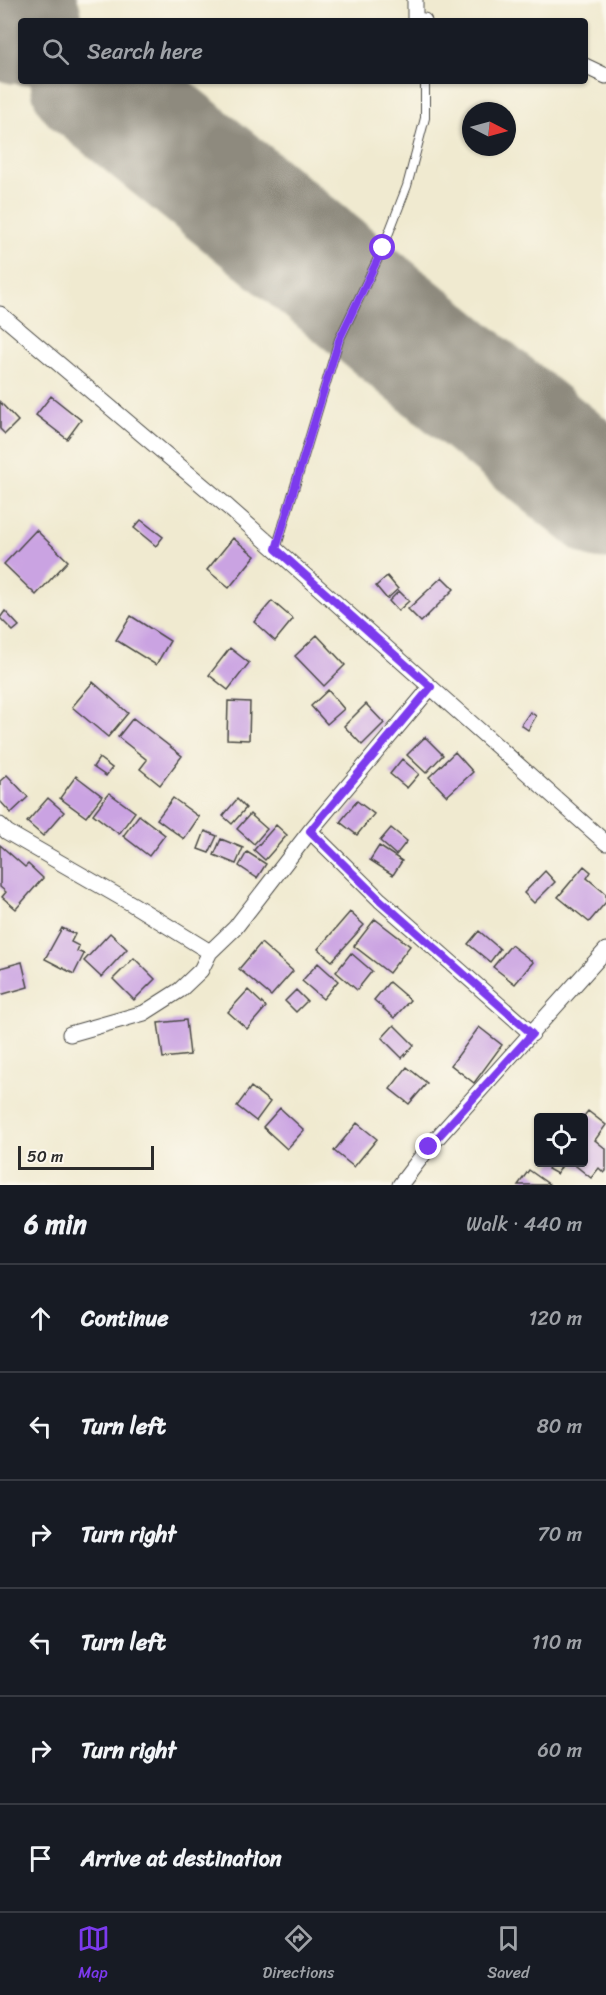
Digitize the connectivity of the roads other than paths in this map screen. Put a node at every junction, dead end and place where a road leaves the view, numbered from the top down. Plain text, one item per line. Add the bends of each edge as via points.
1 (415, 0) edge
2 (418, 18) edge
3 (588, 67) edge
4 (606, 76) edge
5 (425, 84) edge
6 (0, 314) edge
7 (276, 549) junction
8 (431, 687) junction
9 (0, 825) edge
10 (310, 831) junction
11 (606, 843) edge
12 (606, 950) edge
13 (210, 952) junction
14 (70, 1034) dead end
15 (532, 1034) junction
16 (400, 1185) edge

1 - 2 street
3 - 4 street
5 - 7 lane via 425,118 407,186 383,248 339,340
6 - 7 street
7 - 8 street
8 - 10 street
8 - 11 street
9 - 13 street
10 - 13 street via 235,927
10 - 15 street via 373,893
12 - 15 street
13 - 14 street via 201,970 180,990 144,1013
15 - 16 street via 429,1147

